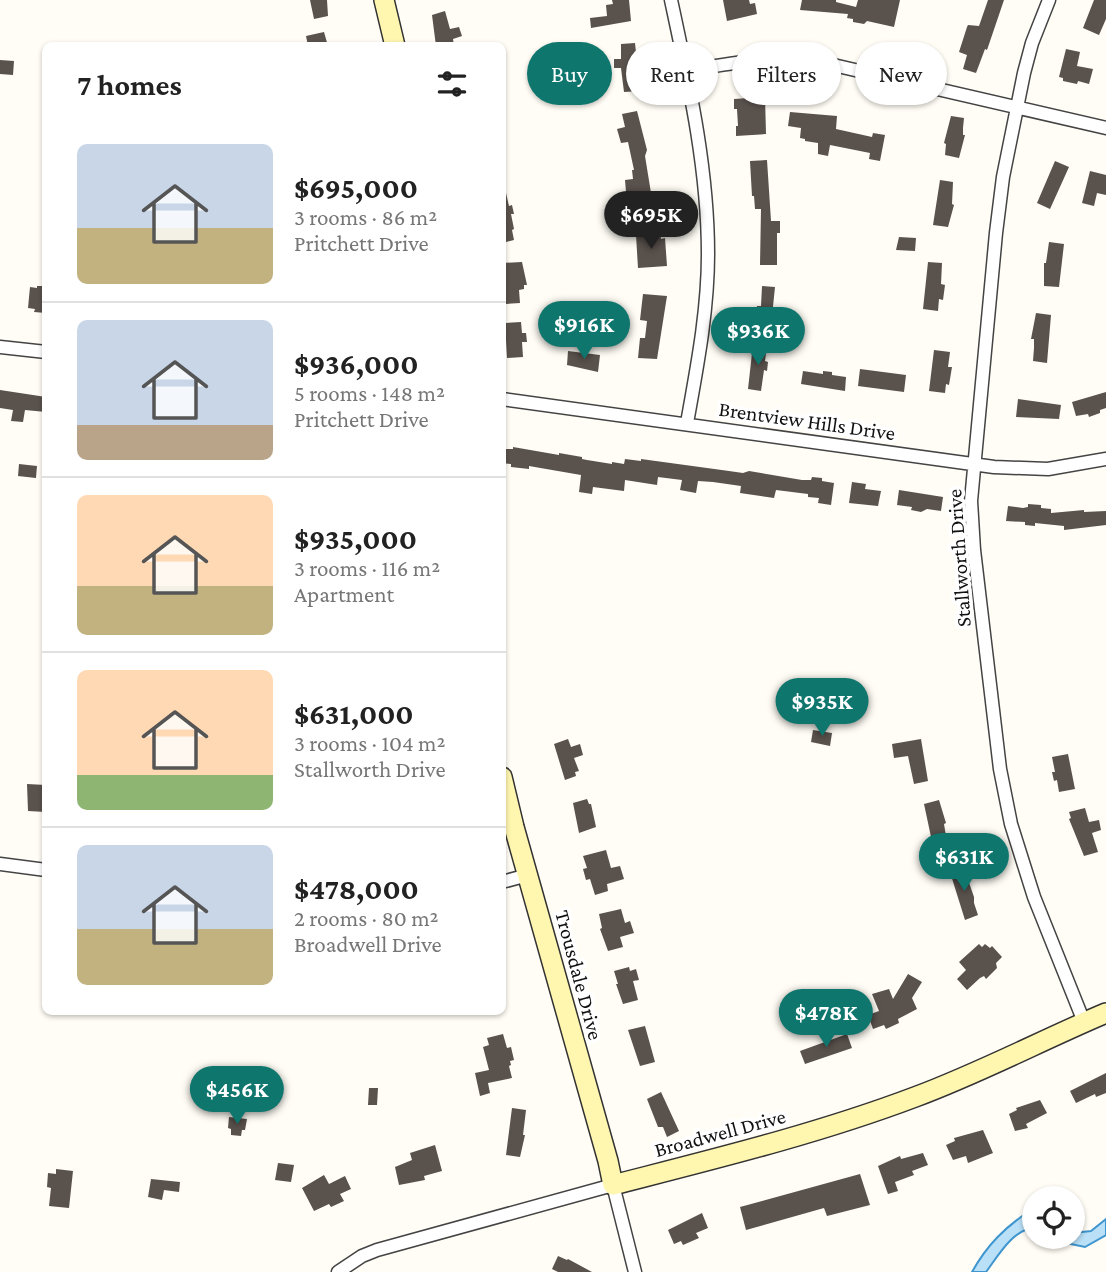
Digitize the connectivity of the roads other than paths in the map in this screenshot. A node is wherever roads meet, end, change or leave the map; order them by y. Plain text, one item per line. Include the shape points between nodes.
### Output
1 (384, 0) edge
2 (671, 0) edge
3 (1049, 0) edge
4 (394, 42) edge
5 (680, 42) edge
6 (718, 65) edge
7 (692, 105) edge
8 (1016, 106) junction
9 (1106, 128) edge
10 (0, 347) edge
11 (42, 352) edge
12 (506, 400) edge
13 (687, 423) junction
14 (1106, 459) edge
15 (974, 464) junction
16 (506, 793) edge
17 (0, 864) edge
18 (42, 869) edge
19 (527, 875) junction
20 (506, 881) edge
21 (1106, 1013) edge
22 (1084, 1022) junction
23 (613, 1185) junction
24 (338, 1272) edge
25 (635, 1272) edge

1 - 4 street
2 - 5 street
3 - 8 street, Stallworth Drive
6 - 8 street via 749,60 807,60
7 - 13 street via 703,169 708,256 704,320
8 - 9 street
8 - 15 street, Stallworth Drive via 997,223
10 - 11 street
12 - 13 street, Brentview Hills Drive
13 - 15 street, Brentview Hills Drive
14 - 15 street, Brentview Hills Drive via 1048,469
15 - 22 street, Stallworth Drive via 974,550 1006,804 1034,897
16 - 19 street, Trousdale Drive
17 - 18 street
19 - 20 street
19 - 23 street, Trousdale Drive
21 - 22 street, Broadwell Drive
22 - 23 street, Broadwell Drive via 874,1112
23 - 24 street, Broadwell Drive via 377,1250
23 - 25 street

